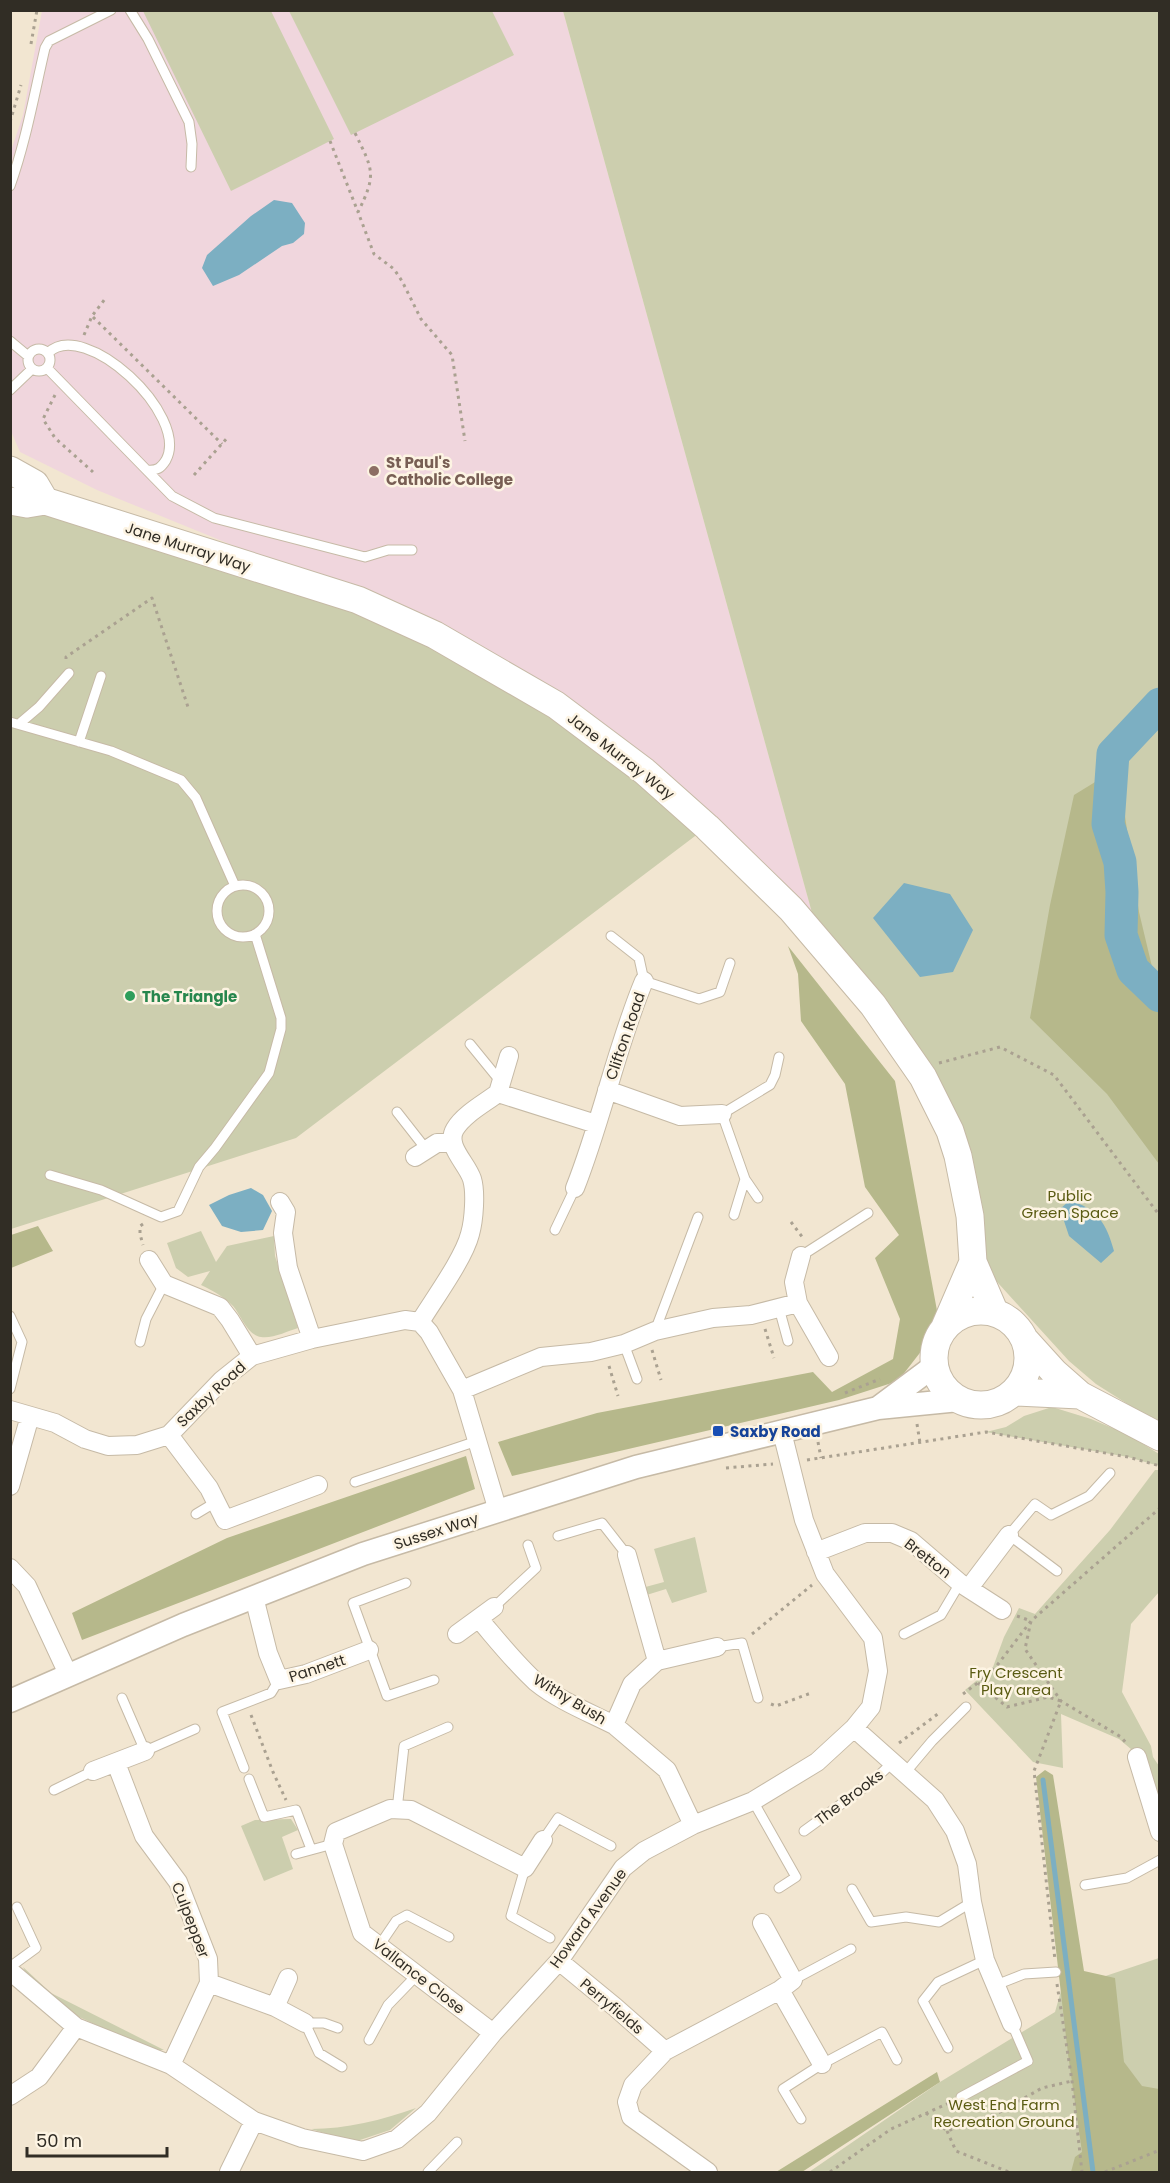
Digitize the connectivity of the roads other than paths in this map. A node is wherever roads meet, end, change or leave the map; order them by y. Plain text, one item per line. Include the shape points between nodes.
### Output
1 (111, 10) edge
2 (130, 10) edge
3 (190, 167) dead end
4 (10, 186) edge
5 (10, 341) edge
6 (48, 353) junction
7 (28, 356) junction
8 (46, 368) junction
9 (32, 369) junction
10 (10, 390) edge
11 (10, 470) edge
12 (147, 470) junction
13 (10, 501) edge
14 (45, 501) junction
15 (412, 550) dead end
16 (69, 673) road end
17 (101, 676) dead end
18 (15, 723) edge
19 (79, 742) junction
20 (235, 886) junction
21 (255, 934) junction
22 (610, 936) dead end
23 (730, 963) dead end
24 (644, 981) junction
25 (470, 1044) dead end
26 (509, 1056) dead end
27 (779, 1057) dead end
28 (499, 1088) junction
29 (607, 1090) junction
30 (397, 1112) dead end
31 (722, 1114) junction
32 (596, 1124) junction
33 (453, 1143) junction
34 (421, 1153) joint
35 (50, 1175) dead end
36 (745, 1179) junction
37 (575, 1188) joint
38 (758, 1198) dead end
39 (280, 1202) dead end
40 (868, 1213) dead end
41 (734, 1215) dead end
42 (698, 1217) dead end
43 (555, 1230) dead end
44 (806, 1253) joint
45 (149, 1260) road end
46 (973, 1262) junction
47 (164, 1284) junction
48 (798, 1303) junction
49 (779, 1308) junction
50 (995, 1313) junction
51 (10, 1316) edge
52 (420, 1322) junction
53 (944, 1329) junction
54 (651, 1333) junction
55 (312, 1339) junction
56 (788, 1341) dead end
57 (1026, 1341) junction
58 (140, 1342) dead end
59 (624, 1344) junction
60 (252, 1356) junction
61 (829, 1357) dead end
62 (934, 1366) junction
63 (637, 1380) dead end
64 (10, 1389) edge
65 (462, 1390) junction
66 (1016, 1392) junction
67 (1080, 1395) junction
68 (959, 1400) junction
69 (878, 1408) junction
70 (10, 1410) edge
71 (30, 1416) junction
72 (782, 1432) junction
73 (169, 1435) junction
74 (1160, 1437) edge
75 (477, 1441) junction
76 (1110, 1473) dead end
77 (355, 1482) dead end
78 (318, 1485) dead end
79 (10, 1486) edge
80 (216, 1502) junction
81 (498, 1511) junction
82 (196, 1514) dead end
83 (1010, 1535) junction
84 (558, 1536) dead end
85 (528, 1545) dead end
86 (816, 1552) junction
87 (627, 1555) joint
88 (10, 1568) edge
89 (1057, 1571) dead end
90 (406, 1583) dead end
91 (964, 1586) junction
92 (254, 1597) junction
93 (494, 1607) joint
94 (1002, 1610) road end
95 (480, 1619) junction
96 (457, 1634) dead end
97 (904, 1634) dead end
98 (717, 1647) joint
99 (369, 1650) junction
100 (657, 1661) junction
101 (68, 1674) junction
102 (279, 1680) junction
103 (434, 1680) dead end
104 (122, 1698) dead end
105 (758, 1698) road end
106 (10, 1701) edge
107 (966, 1707) dead end
108 (614, 1725) junction
109 (448, 1727) dead end
110 (854, 1728) junction
111 (195, 1729) dead end
112 (145, 1751) junction
113 (1137, 1757) road end
114 (116, 1763) junction
115 (894, 1763) junction
116 (244, 1768) dead end
117 (93, 1771) joint
118 (249, 1779) dead end
119 (54, 1790) dead end
120 (753, 1801) junction
121 (397, 1810) junction
122 (693, 1825) junction
123 (804, 1831) dead end
124 (1160, 1832) edge
125 (543, 1840) joint
126 (333, 1844) junction
127 (611, 1846) dead end
128 (311, 1849) junction
129 (296, 1854) dead end
130 (1160, 1860) edge
131 (525, 1868) junction
132 (1085, 1885) dead end
133 (779, 1888) dead end
134 (852, 1888) dead end
135 (972, 1902) junction
136 (17, 1907) dead end
137 (762, 1923) dead end
138 (449, 1937) dead end
139 (550, 1938) dead end
140 (379, 1946) junction
141 (851, 1949) dead end
142 (985, 1960) junction
143 (559, 1961) junction
144 (10, 1969) edge
145 (1056, 1972) road end
146 (417, 1975) junction
147 (288, 1978) dead end
148 (209, 1983) junction
149 (787, 1985) junction
150 (996, 1985) junction
151 (275, 2007) junction
152 (305, 2023) junction
153 (364, 2023) dead end
154 (1012, 2024) joint
155 (76, 2027) junction
156 (338, 2028) dead end
157 (374, 2029) junction
158 (493, 2033) junction
159 (369, 2040) dead end
160 (948, 2048) dead end
161 (665, 2051) junction
162 (897, 2060) dead end
163 (822, 2064) junction
164 (171, 2065) junction
165 (342, 2067) dead end
166 (10, 2096) edge
167 (961, 2097) road end
168 (801, 2119) dead end
169 (254, 2121) junction
170 (457, 2142) dead end
171 (228, 2172) edge
172 (428, 2172) edge
173 (708, 2172) edge

1 - 4 lane via 49,40 25,142
2 - 3 lane via 189,122
5 - 7 lane
6 - 7 lane via 35,349
6 - 8 lane
6 - 12 lane via 62,346 74,346 100,355 121,369 150,398 165,427 169,454 162,467
7 - 9 lane
8 - 9 lane
8 - 12 lane
9 - 10 lane
11 - 14 main road via 35,484
12 - 15 lane via 172,496 214,518 365,557 388,550
13 - 14 main road, Jane Murray Way
14 - 46 main road, Jane Murray Way via 358,600 435,635 556,705 644,771 791,909 873,1005 917,1068 950,1131 958,1156 970,1216
16 - 18 lane via 39,707
17 - 19 lane
18 - 19 lane
19 - 20 lane via 181,780 196,798
20 - 21 lane via 253,887 266,900 268,918
20 - 21 lane via 221,896 216,907 218,919 235,936
21 - 35 lane via 281,1018 269,1074 200,1167 178,1211 161,1217 101,1190
22 - 24 lane via 639,958
23 - 24 lane via 720,992 699,999
24 - 29 street, Clifton Road
25 - 28 lane
26 - 28 street
27 - 31 lane via 770,1085
28 - 32 street
28 - 33 street via 454,1130
29 - 31 street, Clifton Road via 680,1116
29 - 32 street, Clifton Road
30 - 34 lane
31 - 36 lane
32 - 37 street, Clifton Road
33 - 34 street via 436,1143
33 - 52 street via 472,1179 470,1234
36 - 38 lane
36 - 41 lane
37 - 43 lane
39 - 55 street via 286,1212 283,1233 288,1268
40 - 44 lane
42 - 54 lane
44 - 48 street via 794,1282
45 - 47 street
46 - 50 main road, Jane Murray Way
46 - 53 main road, Jane Murray Way
47 - 58 lane via 146,1319
47 - 60 street via 220,1307
48 - 49 street
48 - 61 street
49 - 54 street
49 - 56 lane
50 - 53 main road via 967,1313
50 - 57 main road via 1018,1328
51 - 64 lane via 22,1342
52 - 55 street, Saxby Road via 405,1320
52 - 65 street
53 - 62 main road via 937,1341
54 - 59 street
55 - 60 street, Saxby Road
57 - 66 main road via 1028,1368
57 - 67 main road
59 - 63 lane
59 - 65 street via 541,1357
60 - 73 street, Saxby Road via 222,1380
62 - 68 main road via 947,1392
62 - 69 street, Sussex Way
65 - 75 street
66 - 67 main road
66 - 68 main road via 988,1406 973,1406
67 - 74 main road
68 - 69 street, Sussex Way
69 - 72 street, Sussex Way
70 - 71 street, Saxby Road
71 - 73 street, Saxby Road via 108,1446 137,1445
71 - 79 street
72 - 81 street, Sussex Way via 636,1467
72 - 86 street, Howard Avenue
73 - 80 street
75 - 77 lane
75 - 81 street
76 - 83 lane via 1089,1496 1051,1515 1035,1504
78 - 80 street via 225,1520
80 - 82 lane
81 - 92 street, Sussex Way via 363,1554
83 - 89 lane
83 - 91 street
84 - 87 lane via 602,1523
85 - 93 lane via 536,1568
86 - 91 street, Bretton via 865,1533 892,1533 911,1541
86 - 110 street, Howard Avenue via 825,1574 873,1638 878,1671 871,1707
87 - 100 street
88 - 101 street via 27,1586
90 - 99 lane via 353,1603
91 - 94 street, Bretton
91 - 97 lane via 941,1615
92 - 101 street, Sussex Way
92 - 102 street, Pannett
93 - 95 street
95 - 96 street
95 - 108 street, Withy Bush via 537,1683
98 - 100 street, Withy Bush
98 - 105 lane via 742,1643
99 - 102 street, Pannett
99 - 103 lane via 387,1696
100 - 108 street, Withy Bush via 632,1684
101 - 106 street, Sussex Way
102 - 116 lane via 271,1693 222,1712
104 - 112 lane
107 - 115 lane, The Brooks via 932,1741
108 - 122 street, Withy Bush via 667,1770
109 - 121 lane via 404,1746
110 - 115 street, The Brooks
110 - 120 street, Howard Avenue via 817,1762
111 - 112 lane
112 - 114 street
113 - 124 street
114 - 117 street
114 - 148 street, Culpepper via 144,1836 178,1882 208,1959
115 - 123 lane, The Brooks
115 - 135 street, The Brooks via 935,1800 955,1831 967,1864
117 - 119 lane
118 - 128 lane via 264,1817 296,1810
120 - 122 street, Howard Avenue
120 - 133 lane via 796,1877
121 - 126 street via 390,1809 336,1832
121 - 131 street via 411,1810
122 - 143 street, Howard Avenue via 644,1851 623,1868
125 - 127 lane via 558,1818
125 - 131 street
126 - 128 lane
126 - 140 street, Vallance Close via 362,1933
128 - 129 lane
130 - 132 lane via 1127,1878
131 - 139 lane via 511,1916
134 - 135 lane via 871,1922 906,1917 939,1922
135 - 142 street, The Brooks
136 - 144 lane via 36,1948
137 - 149 street
138 - 140 lane via 407,1915 396,1921
140 - 146 street, Vallance Close
141 - 149 lane
142 - 150 street, The Brooks
142 - 160 lane via 938,1982 923,2001
143 - 158 street, Howard Avenue
143 - 161 street, Perryfields
144 - 155 street, Howard Avenue
145 - 150 lane via 1024,1974
146 - 157 lane via 388,2005
146 - 158 street, Vallance Close
147 - 151 street
148 - 151 street
148 - 164 street
149 - 161 street
149 - 163 street
150 - 154 street, The Brooks
151 - 152 street
152 - 156 lane
152 - 165 lane via 319,2053
153 - 157 lane
154 - 167 lane via 1028,2061
155 - 164 street, Howard Avenue
155 - 166 street via 39,2077
157 - 159 lane
158 - 169 street, Howard Avenue via 428,2113 397,2139 363,2151 302,2138
161 - 173 street via 633,2085 627,2102 631,2117
162 - 163 lane via 882,2032
163 - 168 lane via 783,2089
164 - 169 street, Howard Avenue
169 - 171 street
170 - 172 lane

